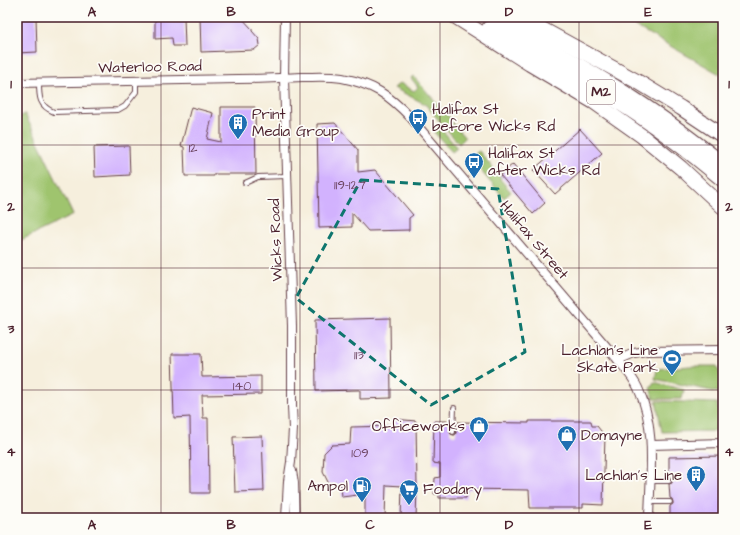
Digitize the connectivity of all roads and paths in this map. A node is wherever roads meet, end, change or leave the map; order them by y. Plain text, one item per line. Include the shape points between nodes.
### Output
1 (285, 17) edge
2 (456, 17) edge
3 (471, 17) edge
4 (494, 17) edge
5 (520, 17) edge
6 (284, 78) junction
7 (136, 81) junction
8 (17, 83) edge
9 (39, 83) junction
10 (723, 136) edge
11 (723, 164) edge
12 (288, 176) junction
13 (723, 180) edge
14 (245, 183) dead end
15 (723, 207) edge
16 (723, 350) edge
17 (618, 360) junction
18 (454, 408) dead end
19 (453, 432) dead end
20 (723, 443) edge
21 (651, 445) junction
22 (291, 462) junction
23 (650, 481) junction
24 (669, 481) dead end
25 (649, 502) junction
26 (670, 502) dead end
27 (286, 518) edge
28 (294, 518) edge
29 (649, 518) edge

1 - 6 street, Wicks Road
2 - 15 highway via 624,123 681,168
3 - 13 highway, M2 via 618,102 654,126
4 - 11 highway, M2 via 633,98
5 - 10 highway via 640,83
6 - 7 street, Waterloo Road
6 - 12 street, Wicks Road
6 - 17 street, Halifax Street via 340,78 370,87 398,104
7 - 9 street, Waterloo Road
7 - 9 lane via 136,92 125,106 118,110 54,112 43,105
8 - 9 street, Waterloo Road
12 - 14 lane via 258,178
12 - 22 street, Wicks Road via 292,326
16 - 17 street via 646,351
17 - 21 street, Halifax Street via 628,372 645,404
18 - 19 lane
20 - 21 street
21 - 23 street, Halifax Street
22 - 27 street, Wicks Road
22 - 28 street, Wicks Road
23 - 24 lane
23 - 25 street, Halifax Street
25 - 26 lane
25 - 29 street, Halifax Street

